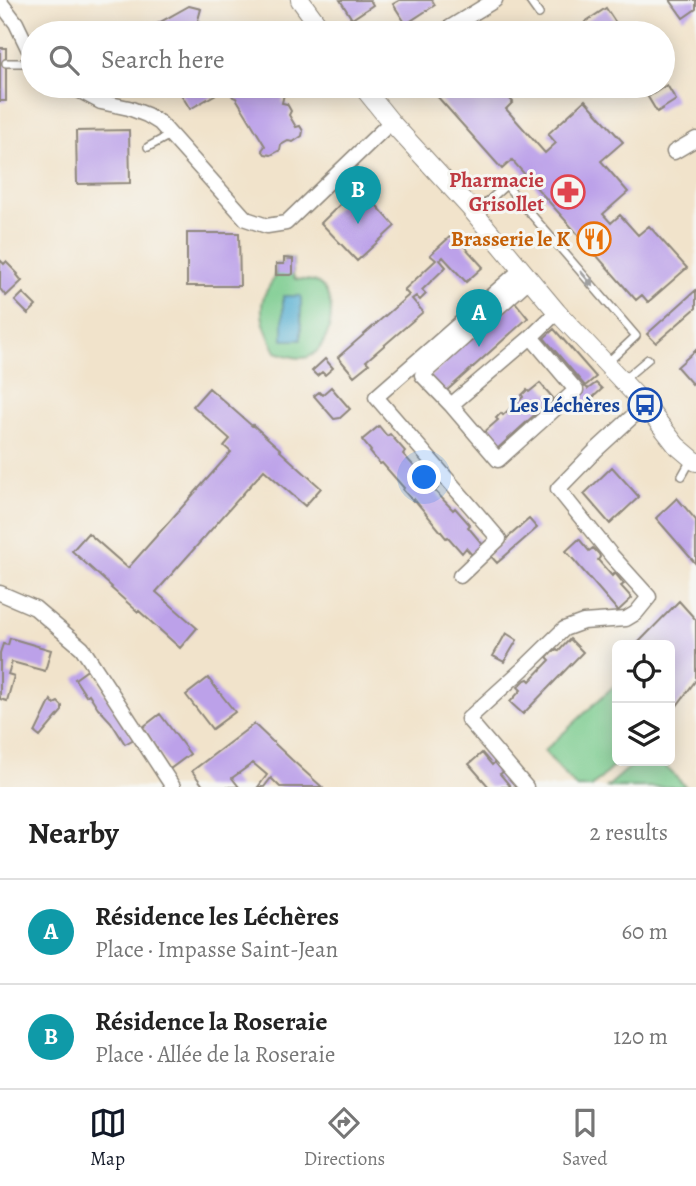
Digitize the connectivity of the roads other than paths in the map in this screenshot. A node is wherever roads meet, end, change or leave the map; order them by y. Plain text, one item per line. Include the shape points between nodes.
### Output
1 (300, 0) edge
2 (495, 0) edge
3 (529, 0) edge
4 (0, 2) edge
5 (539, 15) dead end
6 (315, 21) edge
7 (461, 21) edge
8 (21, 32) edge
9 (6, 63) dead end
10 (21, 64) edge
11 (94, 98) edge
12 (372, 98) edge
13 (391, 122) junction
14 (170, 135) junction
15 (696, 139) edge
16 (148, 147) dead end
17 (674, 152) dead end
18 (474, 214) junction
19 (526, 274) junction
20 (556, 312) junction
21 (531, 337) junction
22 (648, 359) dead end
23 (605, 365) junction
24 (621, 381) junction
25 (452, 405) junction
26 (645, 405) junction
27 (693, 461) edge
28 (682, 476) dead end
29 (460, 576) dead end
30 (3, 598) edge
31 (173, 787) edge
32 (526, 787) edge

1 - 6 street
2 - 7 street
3 - 5 lane
4 - 8 street
9 - 10 lane
11 - 14 street via 147,115
12 - 13 street
13 - 14 street via 286,223 267,226 246,219
13 - 18 street
14 - 16 lane
15 - 17 street
18 - 19 street
18 -> 23 lane via 506,185 566,254 636,336
19 - 20 street
19 - 25 street via 422,375
19 - 29 street via 376,397 499,539
20 - 21 street
20 - 23 street
21 - 25 street
21 - 25 street via 576,390 498,460
22 - 24 lane
23 - 24 street
24 - 26 street
26 - 27 street
26 - 32 street via 558,489 649,597 626,619 583,622 564,629 468,719
27 - 28 lane
30 - 31 street via 35,608 82,648

